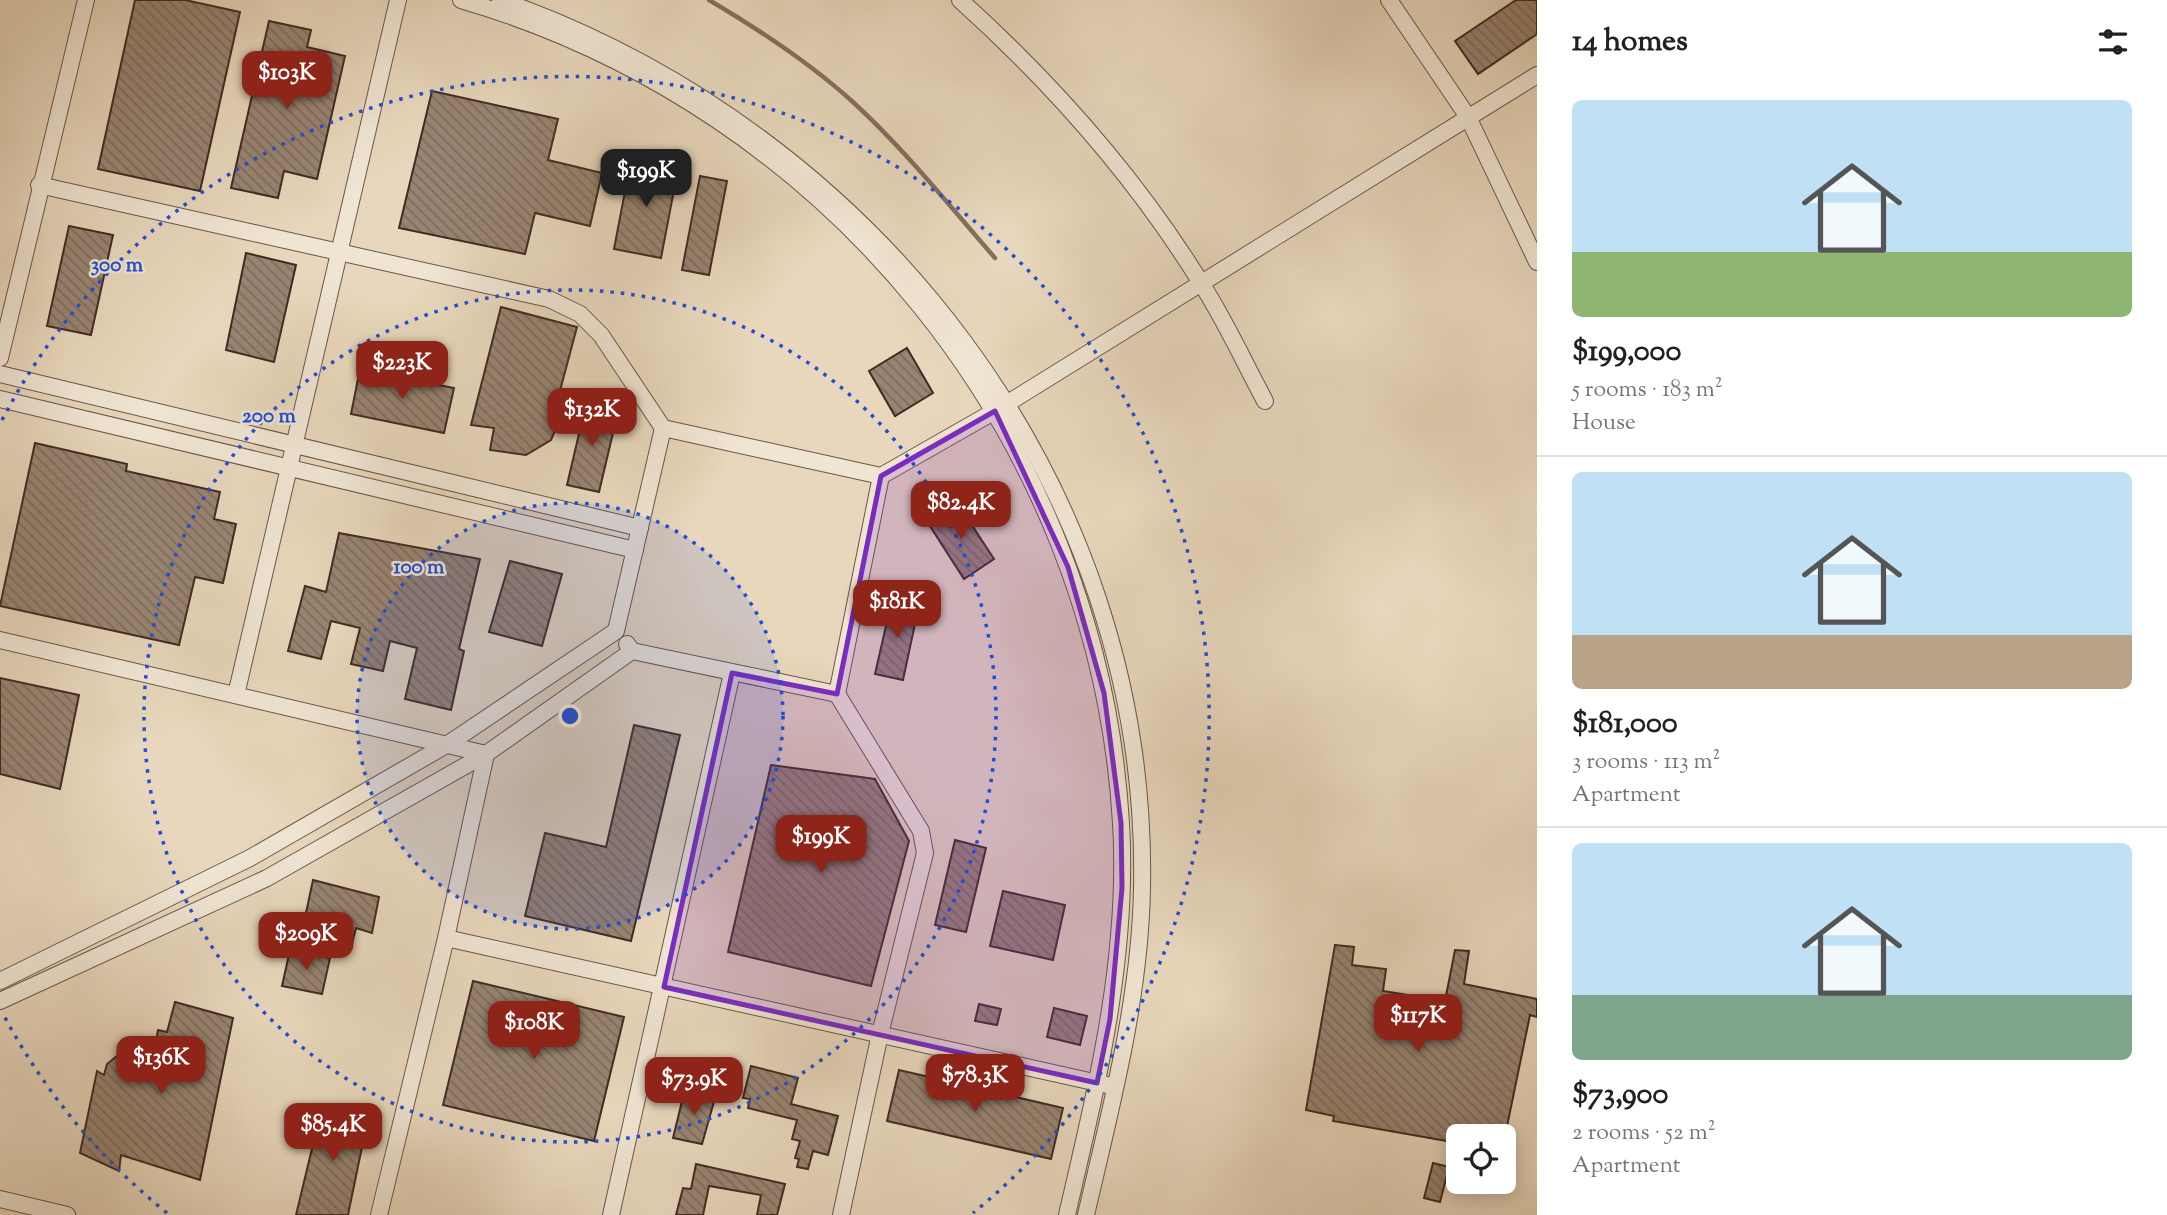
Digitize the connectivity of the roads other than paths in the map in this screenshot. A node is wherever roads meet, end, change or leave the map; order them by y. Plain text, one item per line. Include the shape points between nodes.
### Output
1 (86, 0) edge
2 (398, 0) edge
3 (460, 0) edge
4 (500, 0) edge
5 (960, 0) edge
6 (1389, 0) edge
7 (1537, 75) edge
8 (665, 80) junction
9 (1468, 117) junction
10 (39, 185) junction
11 (338, 250) junction
12 (1537, 262) edge
13 (1202, 284) junction
14 (0, 358) edge
15 (0, 374) edge
16 (0, 399) edge
17 (1265, 401) dead end
18 (1000, 408) junction
19 (663, 428) junction
20 (295, 445) junction
21 (290, 467) junction
22 (881, 476) junction
23 (640, 528) junction
24 (635, 550) junction
25 (616, 631) junction
26 (0, 640) edge
27 (632, 651) junction
28 (732, 673) junction
29 (837, 694) junction
30 (236, 695) junction
31 (448, 744) junction
32 (486, 754) junction
33 (446, 938) junction
34 (0, 981) edge
35 (664, 987) junction
36 (0, 1002) edge
37 (880, 1034) junction
38 (1097, 1083) junction
39 (1116, 1087) junction
40 (1076, 1178) junction
41 (1095, 1179) junction
42 (0, 1199) edge
43 (67, 1215) edge
44 (379, 1215) edge
45 (611, 1215) edge
46 (842, 1215) edge
47 (1067, 1215) edge
48 (1086, 1215) edge

1 - 10 street
2 - 11 street
3 - 8 street via 575,41
4 - 8 street via 580,30
5 - 13 street via 1086,126
6 - 9 street
7 - 9 street
8 - 18 street via 735,117 794,169 903,284
9 - 12 street
9 - 13 street
10 - 11 street
10 - 14 street
11 - 19 street via 549,299 580,314 601,335
11 - 20 street
13 - 17 street
13 - 18 street
15 - 20 street
16 - 21 street
18 - 22 street
18 - 38 street via 1068,567 1104,693 1115,757 1122,888 1117,967
18 - 39 street via 1058,499 1085,561 1123,689 1141,821 1142,888 1130,1022
19 - 22 street
19 - 23 street
20 - 21 street
20 - 23 street
21 - 24 street
21 - 30 street
22 - 29 street
23 - 24 street
24 - 25 street
25 - 27 street
25 - 31 street
26 - 30 street
27 - 28 street
27 - 32 street
28 - 29 street
28 - 35 street
29 - 37 street via 925,842
30 - 31 street
31 - 32 street
31 - 34 street via 250,858
32 - 33 street
32 - 36 street via 267,878
33 - 35 street
33 - 44 street
35 - 37 street
35 - 45 street
37 - 38 street
37 - 46 street
38 - 39 street
38 - 40 street
39 - 41 street
40 - 41 street
40 - 47 street
41 - 48 street
42 - 43 street

